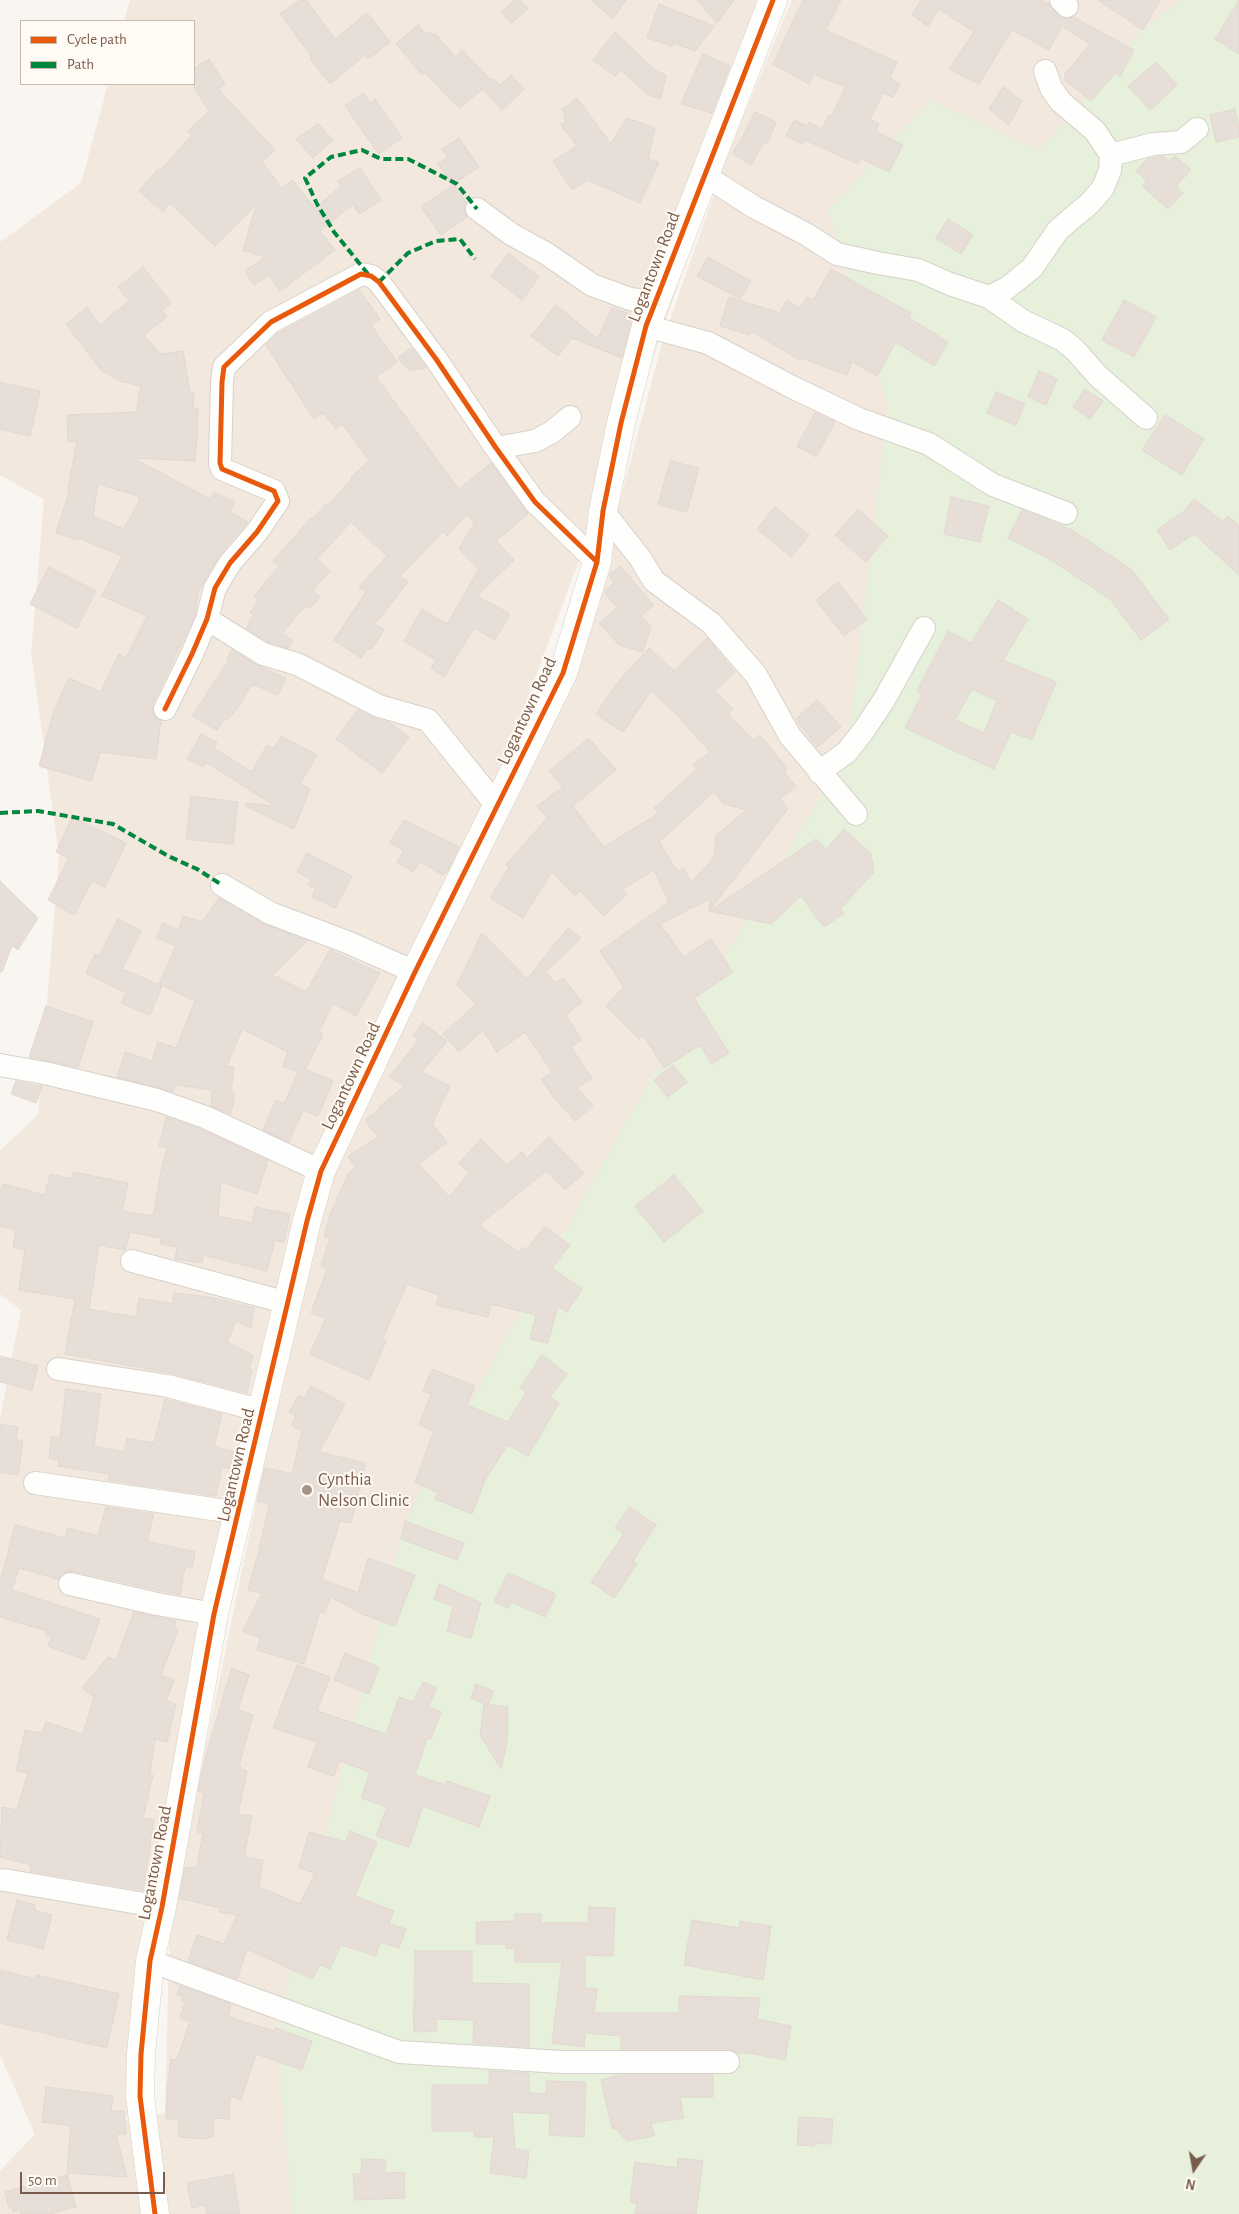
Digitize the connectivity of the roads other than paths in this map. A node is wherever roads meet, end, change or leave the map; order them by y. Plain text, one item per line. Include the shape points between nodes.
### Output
1 (774, 0) edge
2 (1045, 72) dead end
3 (1198, 129) dead end
4 (1111, 155) junction
5 (704, 175) junction
6 (477, 210) dead end
7 (989, 297) junction
8 (650, 314) junction
9 (570, 417) dead end
10 (1146, 418) dead end
11 (496, 448) junction
12 (603, 511) junction
13 (1066, 513) dead end
14 (597, 562) junction
15 (207, 619) junction
16 (924, 628) dead end
17 (165, 709) dead end
18 (819, 772) junction
19 (497, 806) junction
20 (856, 814) dead end
21 (222, 885) dead end
22 (415, 972) junction
23 (0, 1065) edge
24 (321, 1171) junction
25 (132, 1260) dead end
26 (288, 1303) junction
27 (58, 1369) dead end
28 (263, 1411) junction
29 (35, 1483) dead end
30 (240, 1513) junction
31 (70, 1584) dead end
32 (214, 1614) junction
33 (4, 1880) dead end
34 (162, 1906) junction
35 (150, 1960) junction
36 (728, 2062) dead end
37 (156, 2214) edge

1 - 5 street, Logantown Road
2 - 4 street via 1061,102 1095,131
3 - 4 street via 1181,142 1153,144
4 - 7 street via 1110,170 1103,188 1058,230 1032,268 1007,288
5 - 7 street via 837,254 918,270
5 - 8 street, Logantown Road
6 - 8 street via 592,285 630,299
7 - 10 street via 1022,321 1063,340
8 - 12 street, Logantown Road via 621,423
8 - 13 street via 859,420 929,444 993,485
9 - 11 street via 535,441
11 - 14 street via 536,502
11 - 15 street via 436,359 372,276 361,274 271,322 224,367 220,463 226,473 274,491 278,501 230,563 215,588
12 - 14 street, Logantown Road
12 - 18 street via 654,581 711,623 756,675 790,736
14 - 19 street, Logantown Road via 563,673
15 - 17 street
15 - 19 street via 263,654 297,664 379,706 428,720
16 - 18 street via 884,700 848,752
18 - 20 street
19 - 22 street, Logantown Road
21 - 22 street via 270,913
22 - 24 street, Logantown Road
23 - 24 street via 157,1100 206,1117
24 - 26 street, Logantown Road
25 - 26 street
26 - 28 street, Logantown Road
27 - 28 street via 168,1386
28 - 30 street, Logantown Road
29 - 30 street
30 - 32 street, Logantown Road
31 - 32 street
32 - 34 street, Logantown Road
33 - 34 street
34 - 35 street, Logantown Road
35 - 36 street via 399,2052 561,2062
35 - 37 street, Logantown Road via 140,2096

